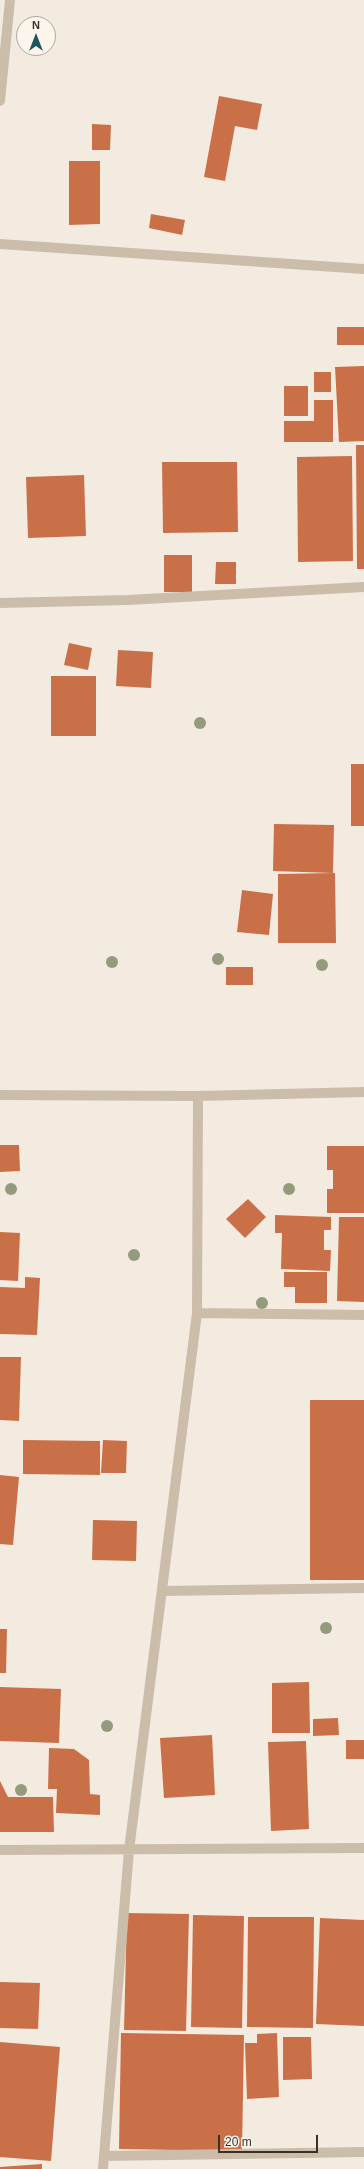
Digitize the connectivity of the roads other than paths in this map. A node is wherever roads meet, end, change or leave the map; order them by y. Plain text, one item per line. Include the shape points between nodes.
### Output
1 (10, 0) edge
2 (0, 101) edge
3 (0, 244) edge
4 (364, 269) edge
5 (364, 587) edge
6 (0, 603) edge
7 (364, 1092) edge
8 (0, 1095) edge
9 (198, 1096) junction
10 (197, 1313) junction
11 (364, 1315) edge
12 (364, 1588) edge
13 (163, 1591) junction
14 (364, 1848) edge
15 (0, 1850) edge
16 (129, 1850) junction
17 (364, 2152) edge
18 (104, 2156) junction
19 (103, 2169) edge

1 - 2 street
3 - 4 street
5 - 6 street via 128,600
7 - 9 street
8 - 9 street
9 - 10 street
10 - 11 street
10 - 13 street
12 - 13 street
13 - 16 street
14 - 16 street
15 - 16 street
16 - 18 street
17 - 18 street
18 - 19 street

